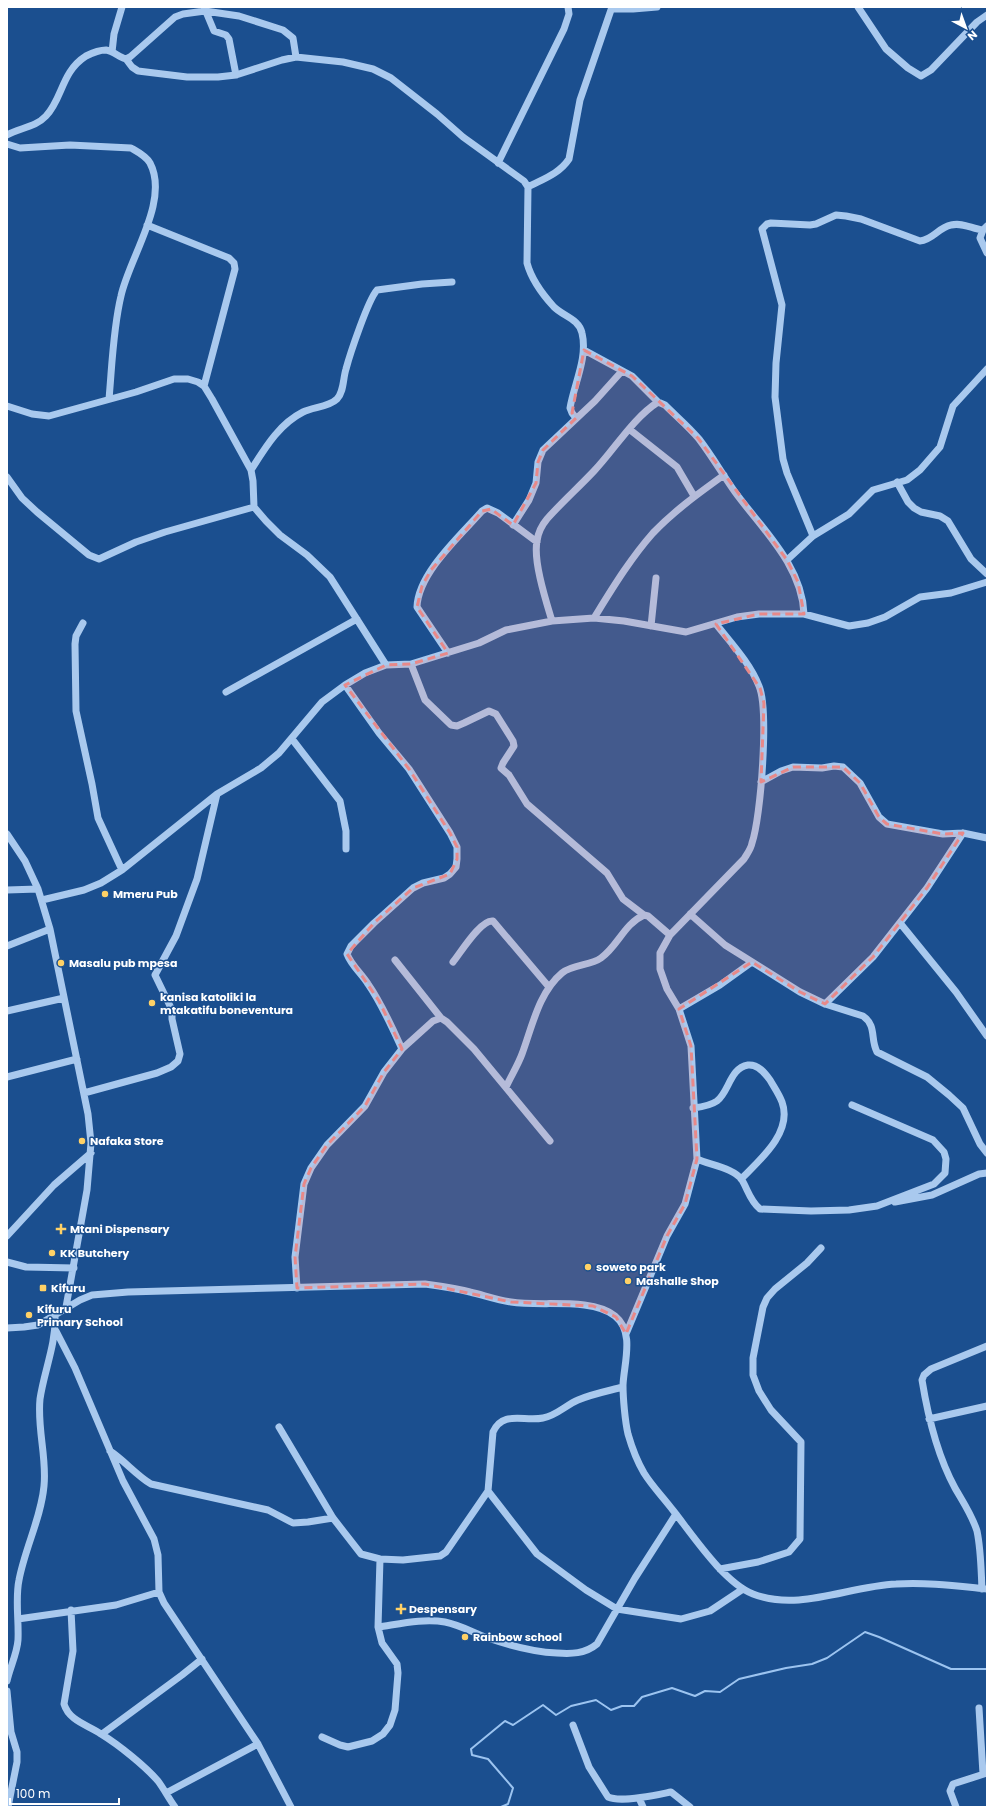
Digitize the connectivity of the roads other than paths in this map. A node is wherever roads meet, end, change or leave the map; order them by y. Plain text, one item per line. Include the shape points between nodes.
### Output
1 (122, 7) edge
2 (568, 7) edge
3 (657, 7) edge
4 (858, 7) edge
5 (612, 8) edge
6 (205, 9) edge
7 (987, 15) edge
8 (112, 52) junction
9 (296, 57) junction
10 (126, 59) junction
11 (236, 74) junction
12 (7, 135) edge
13 (7, 144) edge
14 (498, 163) junction
15 (528, 187) junction
16 (147, 225) junction
17 (985, 228) edge
18 (987, 253) edge
19 (452, 282) dead end
20 (584, 350) junction
21 (987, 370) edge
22 (622, 371) junction
23 (204, 386) junction
24 (109, 399) junction
25 (658, 402) junction
26 (7, 406) edge
27 (576, 418) junction
28 (630, 429) junction
29 (251, 470) junction
30 (724, 475) junction
31 (7, 477) edge
32 (897, 482) junction
33 (694, 496) junction
34 (254, 507) junction
35 (514, 525) junction
36 (813, 536) junction
37 (536, 542) junction
38 (787, 560) junction
39 (987, 574) edge
40 (656, 578) dead end
41 (987, 582) edge
42 (804, 614) junction
43 (594, 618) junction
44 (357, 619) junction
45 (552, 621) junction
46 (83, 623) dead end
47 (716, 624) junction
48 (651, 626) junction
49 (448, 653) junction
50 (411, 664) junction
51 (386, 665) junction
52 (345, 685) junction
53 (226, 692) dead end
54 (292, 739) junction
55 (761, 782) junction
56 (217, 794) junction
57 (963, 833) junction
58 (7, 834) edge
59 (987, 838) edge
60 (346, 849) dead end
61 (122, 870) junction
62 (38, 888) junction
63 (7, 890) edge
64 (42, 900) junction
65 (690, 914) junction
66 (644, 915) junction
67 (900, 923) junction
68 (50, 929) junction
69 (670, 935) junction
70 (7, 946) edge
71 (396, 960) dead end
72 (453, 962) dead end
73 (752, 962) junction
74 (549, 987) junction
75 (64, 998) junction
76 (825, 1004) junction
77 (679, 1009) junction
78 (7, 1011) edge
79 (441, 1018) junction
80 (987, 1036) edge
81 (402, 1049) junction
82 (77, 1059) junction
83 (7, 1077) edge
84 (506, 1087) junction
85 (84, 1093) junction
86 (852, 1105) dead end
87 (693, 1108) junction
88 (550, 1141) dead end
89 (91, 1153) junction
90 (987, 1153) edge
91 (697, 1159) junction
92 (987, 1172) edge
93 (741, 1179) junction
94 (877, 1206) junction
95 (7, 1236) edge
96 (821, 1248) dead end
97 (7, 1262) edge
98 (74, 1268) junction
99 (297, 1288) junction
100 (66, 1307) junction
101 (55, 1316) junction
102 (7, 1328) edge
103 (56, 1331) junction
104 (626, 1334) junction
105 (987, 1346) edge
106 (623, 1387) junction
107 (987, 1406) edge
108 (929, 1419) junction
109 (279, 1427) dead end
110 (110, 1451) junction
111 (488, 1491) junction
112 (676, 1514) junction
113 (333, 1518) junction
114 (380, 1559) junction
115 (720, 1569) junction
116 (743, 1589) junction
117 (984, 1589) edge
118 (159, 1592) junction
119 (617, 1609) junction
120 (71, 1610) junction
121 (18, 1619) junction
122 (378, 1627) junction
123 (202, 1659) junction
124 (7, 1681) edge
125 (7, 1691) edge
126 (7, 1708) edge
127 (979, 1708) dead end
128 (573, 1725) dead end
129 (102, 1734) junction
130 (322, 1737) dead end
131 (258, 1744) junction
132 (985, 1773) edge
133 (166, 1793) junction
134 (639, 1798) junction
135 (8, 1807) edge
136 (175, 1807) edge
137 (291, 1807) edge
138 (643, 1807) edge
139 (690, 1807) edge
140 (956, 1807) edge

1 - 8 street
2 - 14 street via 569,14 564,29
3 - 5 street
4 - 7 street via 886,49 921,76 931,70 977,22
5 - 15 street via 580,100 569,159 557,172
6 - 9 street via 239,16 282,30 293,38
6 - 10 street via 175,18
6 - 11 street via 214,31 226,35 229,39
8 - 10 street
8 - 12 street via 98,51 79,61 70,71 47,116
9 - 11 street
9 - 14 street via 343,62 381,72
10 - 11 street via 132,67 145,73 194,77
13 - 16 street via 20,148 70,145 135,150 149,162 155,176 156,189
14 - 15 street
15 - 20 street via 529,270 555,308 579,326
16 - 23 street via 229,258 234,263 235,269
16 - 24 street via 121,296
17 - 18 street via 980,238
17 - 36 street via 951,224 926,241 920,241 861,219 836,215 816,224 771,223 762,229 782,305 775,397 783,459
19 - 29 street via 377,290 373,294 362,324 338,399 292,418 268,443
20 - 22 street
20 - 27 street via 570,408
21 - 32 street via 953,406 940,447 930,461 907,480
22 - 25 street via 632,376
22 - 27 street
23 - 24 street via 188,379 174,379
23 - 29 street
24 - 26 street via 49,416
25 - 28 street
25 - 30 street via 665,405 698,438
27 - 35 street via 543,450 538,462 536,483
28 - 33 street via 677,467
28 - 37 street via 547,520
29 - 34 street
30 - 33 street
30 - 38 street
31 - 34 street via 22,498 37,512 90,555 100,559 165,532
32 - 36 street via 873,490 849,514
32 - 39 street via 914,508 948,521 968,555
33 - 43 street via 653,534 630,563
34 - 44 street via 280,535 311,558 330,577
35 - 37 street
35 - 49 street via 491,509 482,511 432,570 422,586 417,607
36 - 38 street
37 - 45 street via 543,591
38 - 42 street via 798,582
40 - 48 street
41 - 42 street via 951,593 920,597 886,617 868,623 849,626
42 - 47 street via 759,614 737,617
43 - 45 street
43 - 48 street
44 - 51 street
44 - 53 street
45 - 49 street via 506,630
46 - 61 street via 75,644 76,711 98,818
47 - 48 street via 686,632
47 - 55 street via 755,676 760,688 764,703
49 - 50 street
50 - 51 street
50 - 66 street via 425,700 452,725 457,726 489,711 496,714 514,746 501,768 509,775 527,804 607,873 623,899
51 - 52 street via 365,673
52 - 54 street via 322,702
52 - 81 street via 409,770 457,847 454,871 444,878 414,888 369,928 351,946 347,954 379,1001
54 - 56 street via 261,768
54 - 60 street via 340,801 346,831
55 - 57 street via 793,767 843,768 860,783 879,817 887,824 943,834
55 - 65 street via 752,844 744,859
56 - 61 street
56 - 85 street via 197,879 176,936 155,975 172,1010 180,1054 178,1061 157,1072
57 - 59 street
57 - 67 street via 927,888
58 - 62 street via 25,861
61 - 64 street via 84,890
62 - 63 street
62 - 64 street
64 - 68 street
65 - 69 street
65 - 73 street via 725,945
66 - 69 street
66 - 74 street via 631,923 601,958 564,972
67 - 76 street via 873,957
67 - 80 street via 956,992
68 - 70 street
68 - 75 street
69 - 77 street via 660,953 660,969 667,989
71 - 79 street
72 - 74 street via 478,929 490,920
73 - 76 street via 800,992
73 - 77 street via 720,985
74 - 84 street via 522,1056
75 - 78 street
75 - 82 street
76 - 90 street via 863,1016 868,1020 872,1026 875,1048 878,1052 927,1077 949,1095 963,1108
77 - 87 street via 691,1046
79 - 81 street via 433,1021
79 - 84 street via 474,1049
81 - 99 street via 384,1072 365,1106 327,1145 306,1178 295,1257
82 - 83 street
82 - 85 street
84 - 88 street
85 - 89 street
86 - 94 street via 933,1140 944,1152 946,1159 945,1173 934,1184
87 - 91 street
87 - 93 street via 709,1105 720,1099 735,1073 748,1065 760,1069 768,1078 782,1102 781,1127 764,1156
89 - 95 street via 54,1185
89 - 98 street
91 - 93 street via 730,1171
91 - 104 street via 685,1204 667,1236
92 - 94 street via 932,1195
93 - 94 street via 754,1204 760,1209 811,1211
96 - 115 street via 767,1298 763,1307 754,1358 754,1375 759,1391 771,1410 801,1442 800,1539 789,1552 758,1562
97 - 98 street via 26,1267
98 - 100 street
99 - 100 street via 128,1292 92,1296
99 - 104 street via 425,1284 511,1302 593,1306 606,1310 616,1317
100 - 101 street
101 - 102 street via 38,1325
101 - 103 street
103 - 110 street via 76,1368
103 - 121 street via 40,1398 39,1426 44,1487 18,1582
104 - 106 street
105 - 108 street via 924,1375 922,1380
106 - 111 street via 578,1400 545,1418 513,1418 500,1422 493,1432
106 - 112 street via 628,1432 634,1453 644,1474
107 - 108 street
108 - 117 street via 955,1488 976,1531
109 - 113 street
110 - 113 street via 151,1484 268,1510 293,1522
110 - 118 street via 122,1481 154,1539 158,1555
111 - 114 street via 446,1552 440,1556 403,1560
111 - 119 street via 537,1554
112 - 115 street
112 - 119 street
113 - 114 street via 361,1554
114 - 122 street
115 - 116 street
116 - 117 street via 770,1599 808,1600 896,1584
116 - 119 street via 710,1611 681,1619
118 - 120 street via 116,1605
118 - 123 street via 167,1609
119 - 122 street via 597,1644 591,1649 568,1654 515,1647 458,1626 439,1622
120 - 121 street
120 - 129 street via 73,1651 64,1704 71,1716
121 - 124 street via 16,1651
122 - 130 street via 382,1643 397,1664 395,1710 390,1725 383,1734 359,1745 340,1745
123 - 129 street
123 - 131 street
125 - 126 street
126 - 135 street via 17,1762
127 - 132 street
128 - 134 street via 589,1767 606,1794 611,1798
129 - 133 street via 146,1769
131 - 133 street
131 - 137 street
132 - 140 street via 953,1784 950,1791
133 - 136 street
134 - 138 street
134 - 139 street via 671,1792

